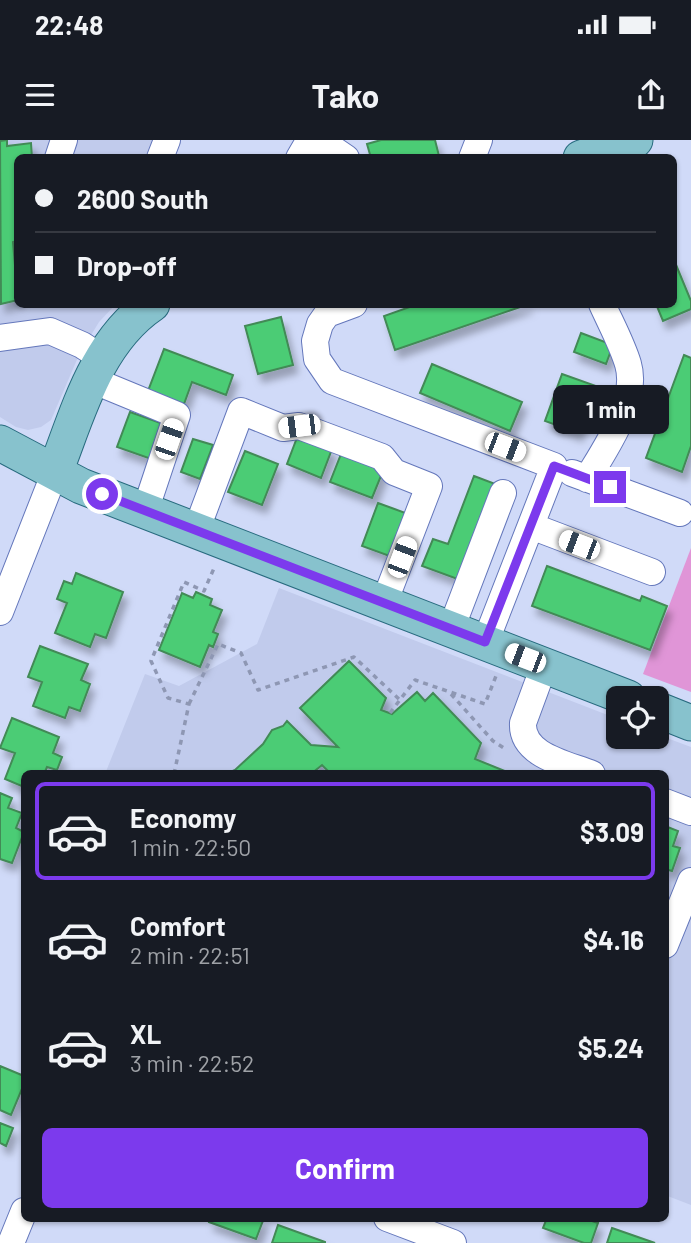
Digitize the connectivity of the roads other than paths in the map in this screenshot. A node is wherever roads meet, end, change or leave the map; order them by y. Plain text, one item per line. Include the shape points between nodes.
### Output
1 (635, 140) edge
2 (301, 154) edge
3 (340, 154) edge
4 (593, 154) edge
5 (147, 308) edge
6 (343, 308) edge
7 (604, 308) edge
8 (0, 338) edge
9 (97, 369) junction
10 (0, 443) edge
11 (554, 466) junction
12 (55, 472) junction
13 (587, 478) junction
14 (503, 494) dead end
15 (145, 511) junction
16 (680, 513) dead end
17 (531, 526) junction
18 (196, 531) junction
19 (652, 572) dead end
20 (384, 603) junction
21 (0, 612) edge
22 (451, 629) junction
23 (485, 642) junction
24 (544, 666) junction
25 (606, 690) edge
26 (669, 714) edge
27 (691, 723) edge
28 (582, 770) edge
29 (669, 804) edge
30 (691, 812) edge
31 (691, 881) edge
32 (669, 935) edge
33 (21, 1218) edge
34 (398, 1222) edge
35 (11, 1243) edge
36 (453, 1243) edge

1 - 4 main road
2 - 3 street via 309,141 324,143
5 - 9 main road via 127,325
6 - 11 street via 327,314 315,341 317,359 332,381
7 - 13 street via 629,366 630,384 615,432
8 - 9 street via 50,331 82,345
9 - 12 main road
9 - 15 street via 177,415
10 - 12 main road
11 - 13 street
11 - 17 street
12 - 15 main road
12 - 21 street
13 - 16 street
14 - 22 street
15 - 18 main road
17 - 19 street
17 - 23 street
18 - 20 main road
18 - 20 street via 241,411 283,428 299,426 382,457 394,472 429,486
20 - 22 main road
22 - 23 main road
23 - 24 main road
24 - 25 main road
24 - 28 street via 523,723 524,735 538,752
26 - 27 main road
29 - 30 street
31 - 32 street
33 - 35 street
34 - 36 street

